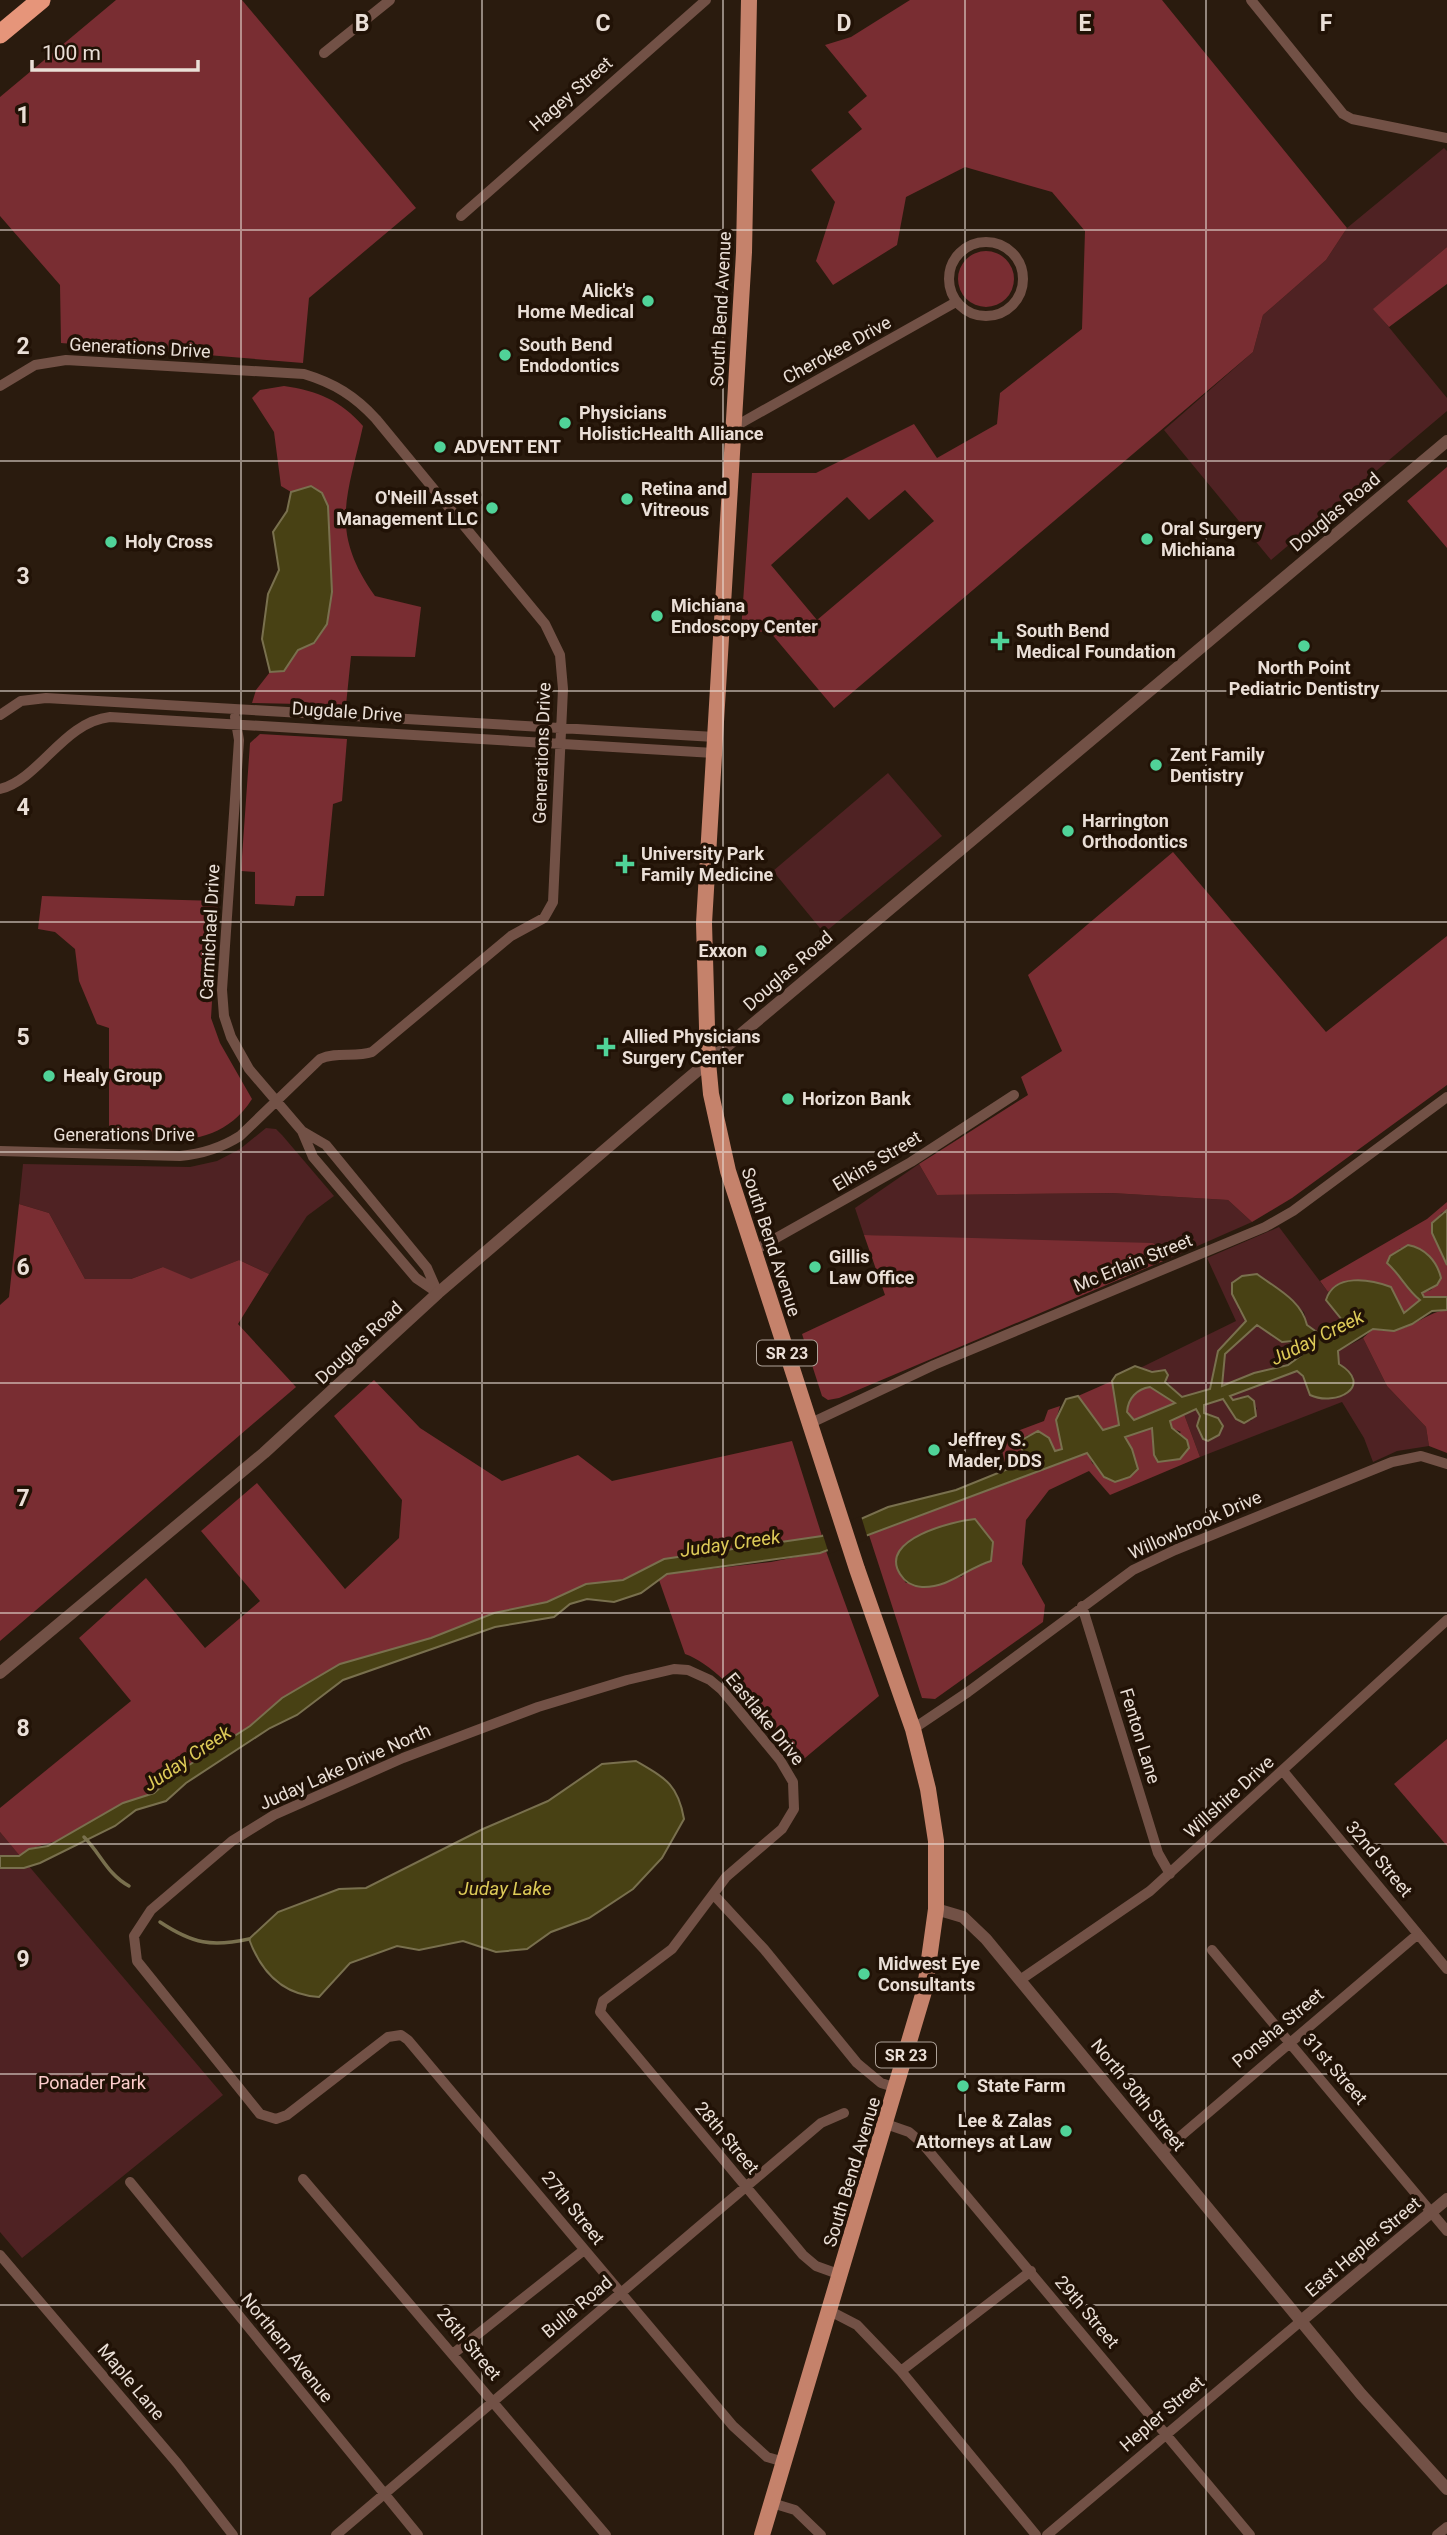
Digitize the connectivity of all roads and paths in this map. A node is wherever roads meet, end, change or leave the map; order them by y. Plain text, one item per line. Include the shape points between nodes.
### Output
1 (41, 0) edge
2 (390, 0) edge
3 (706, 0) edge
4 (749, 0) edge
5 (1251, 0) edge
6 (0, 34) edge
7 (324, 53) dead end
8 (1447, 138) edge
9 (461, 216) dead end
10 (956, 302) junction
11 (0, 386) edge
12 (734, 427) junction
13 (1447, 441) edge
14 (234, 710) junction
15 (0, 715) edge
16 (237, 722) junction
17 (561, 729) junction
18 (560, 743) junction
19 (715, 745) junction
20 (0, 789) edge
21 (708, 1062) junction
22 (1014, 1095) dead end
23 (1447, 1097) edge
24 (277, 1102) junction
25 (302, 1131) junction
26 (0, 1151) edge
27 (381, 1213) junction
28 (369, 1223) junction
29 (753, 1251) junction
30 (438, 1293) junction
31 (811, 1423) junction
32 (1447, 1464) edge
33 (1082, 1606) junction
34 (1447, 1620) edge
35 (688, 1670) joint
36 (0, 1673) edge
37 (913, 1728) junction
38 (1283, 1771) junction
39 (1170, 1874) junction
40 (714, 1895) junction
41 (936, 1909) junction
42 (1418, 1934) junction
43 (1212, 1950) dead end
44 (1447, 1969) edge
45 (1020, 1980) junction
46 (394, 2035) joint
47 (1289, 2042) junction
48 (897, 2088) junction
49 (844, 2113) dead end
50 (886, 2124) junction
51 (1161, 2152) junction
52 (303, 2179) dead end
53 (130, 2182) dead end
54 (745, 2186) junction
55 (1447, 2199) edge
56 (1431, 2213) junction
57 (1447, 2231) edge
58 (584, 2250) junction
59 (0, 2255) edge
60 (1031, 2271) junction
61 (841, 2275) junction
62 (622, 2292) junction
63 (830, 2311) junction
64 (1301, 2321) junction
65 (454, 2353) junction
66 (901, 2371) junction
67 (494, 2400) junction
68 (1166, 2434) junction
69 (784, 2462) junction
70 (1447, 2489) edge
71 (384, 2494) junction
72 (772, 2504) junction
73 (1447, 2527) edge
74 (233, 2535) edge
75 (336, 2535) edge
76 (418, 2535) edge
77 (606, 2535) edge
78 (762, 2535) edge
79 (821, 2535) edge
80 (1036, 2535) edge
81 (1047, 2535) edge
82 (1250, 2535) edge
83 (1437, 2535) edge

1 - 6 highway
2 - 7 street
3 - 9 street, Hagey Street
4 - 12 main road, South Bend Avenue / SR 23 via 746,204
5 - 8 street via 1343,114
10 - 10 street via 949,272 967,246 998,243 1016,256 1022,290 1009,309 975,315
10 - 12 street, Cherokee Drive
11 - 17 street, Generations Drive via 35,365 66,360 304,374 349,393 376,419 545,624 563,668
12 - 19 main road, South Bend Avenue / SR 23
13 - 21 street, Douglas Road
14 - 15 street, Dugdale Drive via 32,698
14 - 16 street, Carmichael Drive
14 - 17 street, Dugdale Drive
16 - 18 street, Dugdale Drive
16 - 20 street, Dugdale Drive via 104,718 79,728
16 - 24 street, Carmichael Drive via 224,1016 244,1062
17 - 18 street, Generations Drive
17 - 19 street, Dugdale Drive
18 - 19 street, Dugdale Drive
18 - 24 street, Generations Drive via 549,912 511,936 372,1052 320,1059
19 - 21 main road, South Bend Avenue / SR 23 via 704,923
21 - 29 main road, South Bend Avenue / SR 23 via 727,1171
21 - 30 street, Douglas Road
22 - 29 street, Elkins Street via 911,1162
23 - 31 street, Mc Erlain Street via 1265,1227 934,1365
24 - 25 street, Carmichael Drive
24 - 26 street, Generations Drive via 240,1136 195,1155
25 - 27 street, Carmichael Drive via 326,1145
25 - 28 street, Carmichael Drive via 313,1157
27 - 28 street
27 - 30 street, Carmichael Drive via 427,1268
28 - 30 street, Carmichael Drive via 416,1278
29 - 31 main road, South Bend Avenue / SR 23
30 - 36 street, Douglas Road via 264,1453
31 - 37 main road, South Bend Avenue / SR 23
32 - 33 street, Willowbrook Drive via 1421,1456 1365,1472 1153,1559
33 - 37 street, Willowbrook Drive
33 - 39 street, Fenton Lane via 1158,1853
34 - 38 street, Willshire Drive
35 - 40 street, Eastlake Drive via 722,1690 780,1760 793,1782 796,1804 782,1829 737,1866
35 - 46 street, Juday Lake Drive North via 628,1680 538,1707 299,1802 250,1828 151,1910 134,1936 137,1961 260,2114 281,2118
37 - 41 main road, South Bend Avenue / SR 23 via 936,1842
38 - 39 street, Willshire Drive
38 - 42 street, 32nd Street
39 - 45 street, Willshire Drive via 1118,1916
40 - 48 street via 857,2063 881,2083
40 - 54 street, 28th Street via 672,1949 599,2008
41 - 45 street, North 30th Street via 969,1922
41 - 48 main road, South Bend Avenue / SR 23 via 925,1988
42 - 44 street, 32nd Street
42 - 47 street, Ponsha Street
43 - 47 street, 31st Street
45 - 51 street, North 30th Street
46 - 58 street, 27th Street via 408,2040
47 - 51 street, Ponsha Street
47 - 56 street, 31st Street
48 - 50 main road, South Bend Avenue / SR 23
49 - 54 street, Bulla Road via 821,2123
50 - 60 street, 29th Street via 922,2143
50 - 61 main road, South Bend Avenue / SR 23
51 - 64 street, North 30th Street
52 - 65 street, 26th Street
53 - 71 street, Northern Avenue
54 - 61 street, 28th Street via 803,2255 816,2266
54 - 62 street, Bulla Road
55 - 56 street, East Hepler Street
56 - 57 street, 31st Street
56 - 64 street, East Hepler Street
58 - 62 street, 27th Street
58 - 65 street
59 - 74 street, Maple Lane
60 - 66 street
60 - 68 street, 29th Street
61 - 63 main road, South Bend Avenue / SR 23
62 - 67 street, Bulla Road
62 - 69 street, 27th Street via 750,2444 767,2457
63 - 66 street via 857,2325
63 - 69 main road, South Bend Avenue / SR 23
64 - 68 street, Hepler Street
64 - 70 street, North 30th Street
65 - 67 street, 26th Street
66 - 80 street
67 - 71 street, Bulla Road
67 - 77 street, 26th Street
68 - 81 street, Hepler Street
68 - 82 street, 29th Street
69 - 72 main road, South Bend Avenue / SR 23
71 - 75 street, Bulla Road
71 - 76 street, Northern Avenue
72 - 78 main road, South Bend Avenue / SR 23
72 - 79 street via 795,2510
73 - 83 street

